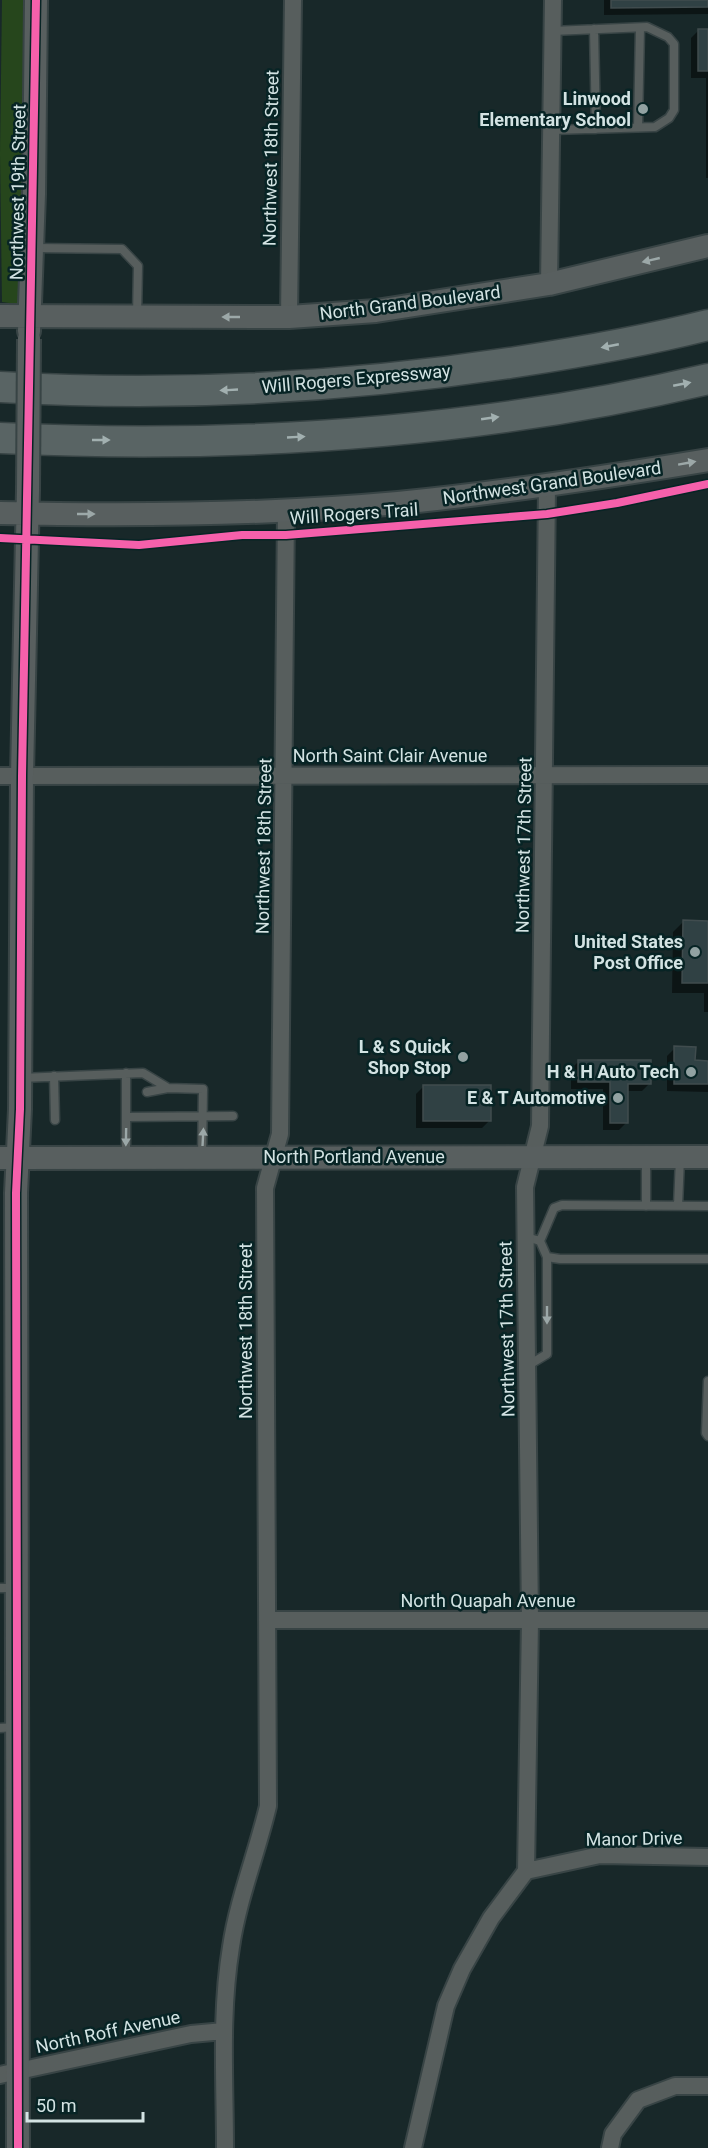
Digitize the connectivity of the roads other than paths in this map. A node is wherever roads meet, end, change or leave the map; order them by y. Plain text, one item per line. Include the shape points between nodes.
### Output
1 (36, 0) edge
2 (293, 0) edge
3 (553, 0) edge
4 (640, 28) junction
5 (594, 29) junction
6 (552, 31) junction
7 (638, 127) junction
8 (596, 129) junction
9 (551, 130) junction
10 (708, 246) edge
11 (33, 248) junction
12 (549, 284) junction
13 (0, 316) edge
14 (30, 316) junction
15 (137, 316) junction
16 (290, 317) junction
17 (708, 325) edge
18 (708, 379) edge
19 (0, 387) edge
20 (0, 438) edge
21 (708, 460) edge
22 (547, 486) junction
23 (286, 510) junction
24 (0, 513) edge
25 (28, 514) junction
26 (708, 775) edge
27 (11, 776) edge
28 (284, 776) junction
29 (544, 776) junction
30 (126, 1073) junction
31 (54, 1076) junction
32 (20, 1078) junction
33 (137, 1082) dead end
34 (148, 1082) dead end
35 (126, 1083) junction
36 (168, 1088) junction
37 (147, 1092) dead end
38 (126, 1093) junction
39 (136, 1093) dead end
40 (204, 1116) junction
41 (233, 1116) dead end
42 (127, 1117) junction
43 (55, 1120) dead end
44 (533, 1157) junction
45 (646, 1157) junction
46 (680, 1157) junction
47 (708, 1157) edge
48 (9, 1158) edge
49 (126, 1158) junction
50 (202, 1158) junction
51 (274, 1158) junction
52 (646, 1206) junction
53 (678, 1206) junction
54 (708, 1206) edge
55 (533, 1239) junction
56 (547, 1257) junction
57 (708, 1259) edge
58 (527, 1366) junction
59 (708, 1381) edge
60 (708, 1436) edge
61 (8, 1588) edge
62 (267, 1620) junction
63 (530, 1620) junction
64 (708, 1620) edge
65 (8, 1727) edge
66 (708, 1857) edge
67 (526, 1871) junction
68 (224, 2031) junction
69 (9, 2073) edge
70 (708, 2086) edge
71 (18, 2148) edge
72 (225, 2148) edge
73 (413, 2148) edge
74 (610, 2148) edge

1 - 11 street, Northwest 19th Street
2 - 16 street, Northwest 18th Street
3 - 6 street
4 - 5 lane
4 - 7 lane
4 - 7 lane via 658,31 674,44 674,110 662,124
5 - 6 lane
5 - 8 lane
6 - 9 street
7 - 8 lane
8 - 9 lane
9 - 12 street
10 -> 12 street, North Grand Boulevard
11 - 14 street, Northwest 19th Street
11 - 15 lane via 122,249 138,266
12 - 16 street, North Grand Boulevard via 376,311
13 - 14 street, North Grand Boulevard
14 - 15 street, North Grand Boulevard
14 - 25 street, Northwest 19th Street, bridge
16 -> 15 street, North Grand Boulevard
17 -> 19 highway, Will Rogers Expressway via 489,366 316,385 155,391
20 -> 18 highway via 165,441 316,436 487,419
22 -> 21 street, Northwest Grand Boulevard
22 - 23 street, Northwest Grand Boulevard via 397,503
22 - 29 street, Northwest 17th Street
25 -> 23 street, Northwest Grand Boulevard
23 - 28 street, Northwest 18th Street
24 - 25 street, Northwest Grand Boulevard
25 - 27 street, Northwest 19th Street
26 - 29 street, North Saint Clair Avenue
27 - 28 street, North Saint Clair Avenue
27 - 32 street, Northwest 19th Street
28 - 29 street, North Saint Clair Avenue
28 - 51 street, Northwest 18th Street via 280,1134
29 - 44 street, Northwest 17th Street via 540,1126
30 - 31 lane
30 - 35 lane
30 - 36 lane via 143,1073
31 - 32 lane
31 - 43 lane
32 - 48 street, Northwest 19th Street
33 - 35 lane
34 - 36 lane
35 - 38 lane
36 - 37 lane
36 - 40 lane via 203,1089
38 - 39 lane
38 - 42 lane
40 - 41 lane
40 - 42 lane
50 -> 40 lane
42 -> 49 lane
44 - 45 street, North Portland Avenue
44 - 51 street, North Portland Avenue
44 - 55 street, Northwest 17th Street via 525,1187
45 - 46 street, North Portland Avenue
45 - 52 lane
46 - 47 street, North Portland Avenue
46 - 53 lane
48 - 49 street, North Portland Avenue
48 - 61 street, Northwest 19th Street via 16,1193
49 - 50 street, North Portland Avenue
50 - 51 street, North Portland Avenue
51 - 62 street, Northwest 18th Street via 265,1188
52 - 53 lane
52 - 55 lane via 562,1205 554,1208
53 - 54 lane
55 - 56 lane
55 - 58 street, Northwest 17th Street
56 - 57 lane
56 -> 58 lane via 547,1351 542,1359
58 - 63 street, Northwest 17th Street
59 - 60 lane
61 - 65 street, Northwest 19th Street
62 - 63 street, North Quapah Avenue
62 - 68 street, Northwest 18th Street via 268,1806 230,1948
63 - 64 street, North Quapah Avenue
63 - 67 street, Northwest 17th Street
65 - 69 street, Northwest 19th Street
66 - 67 street, Manor Drive via 600,1856
67 - 73 street via 491,1918 446,2006
68 - 69 street, North Roff Avenue via 191,2034
68 - 72 street, Northwest 18th Street
69 - 71 street, Northwest 19th Street
70 - 74 street via 675,2086 638,2100 613,2134

